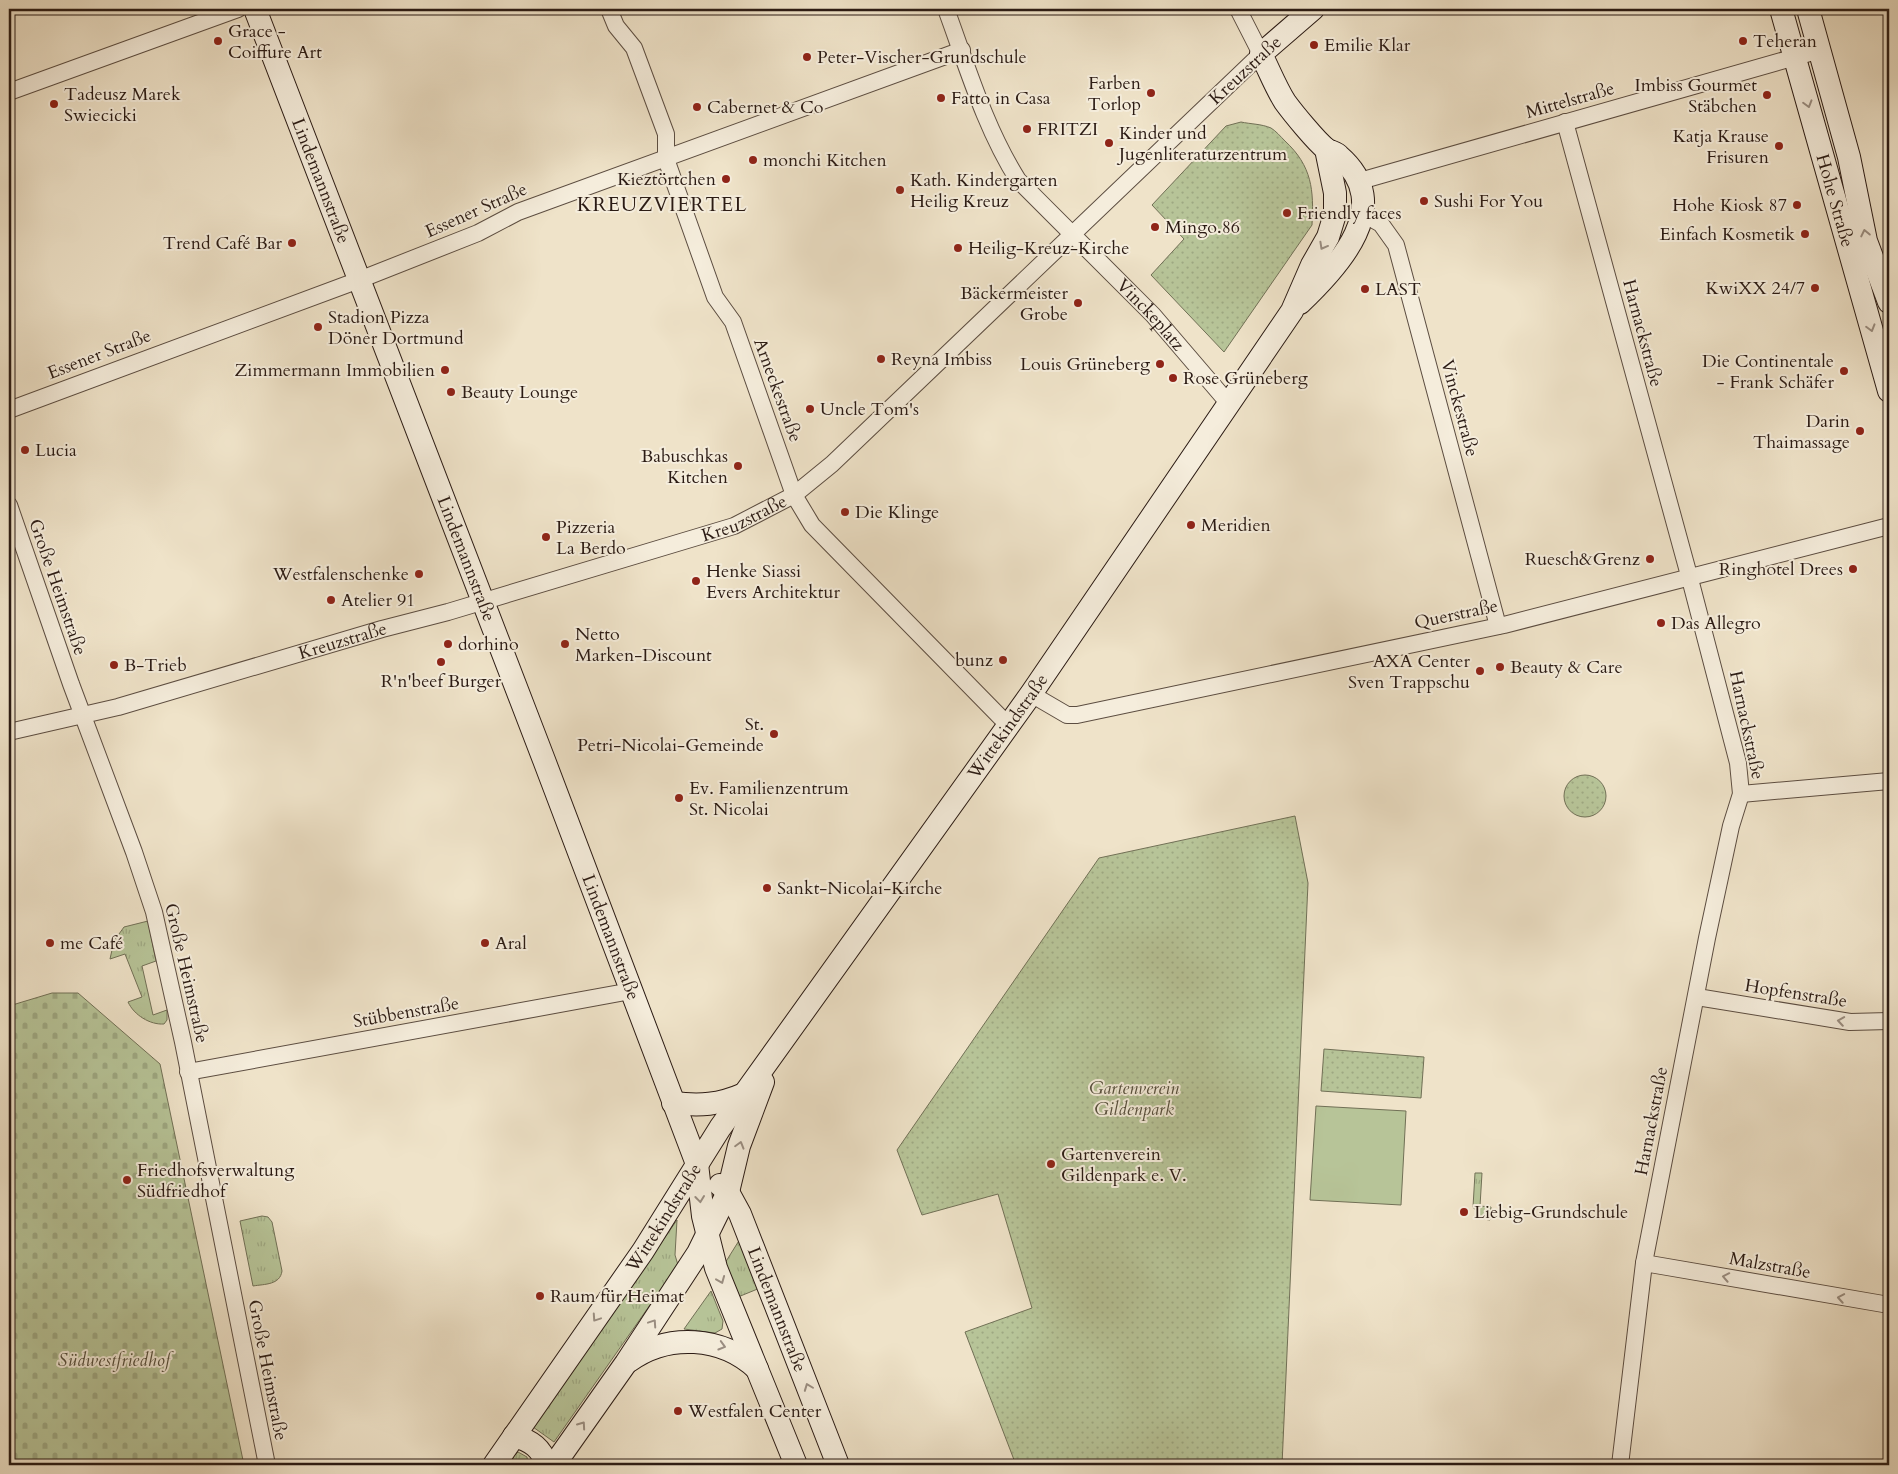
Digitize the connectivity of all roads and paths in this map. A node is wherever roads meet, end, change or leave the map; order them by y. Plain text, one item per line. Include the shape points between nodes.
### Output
1 (238, 9) edge
2 (255, 9) edge
3 (609, 9) edge
4 (946, 9) edge
5 (1238, 9) edge
6 (1313, 9) edge
7 (1781, 9) edge
8 (1808, 9) edge
9 (962, 50) junction
10 (1820, 50) junction
11 (1261, 54) junction
12 (1795, 57) junction
13 (9, 92) edge
14 (1565, 122) junction
15 (1326, 149) junction
16 (666, 159) junction
17 (1360, 181) junction
18 (1363, 214) junction
19 (1072, 235) junction
20 (1885, 277) edge
21 (359, 280) junction
22 (1861, 290) junction
23 (1889, 302) edge
24 (1292, 311) junction
25 (1889, 391) edge
26 (1230, 405) junction
27 (9, 410) edge
28 (794, 494) junction
29 (9, 505) edge
30 (1889, 526) edge
31 (1690, 579) junction
32 (482, 600) junction
33 (1498, 626) junction
34 (1031, 694) junction
35 (82, 714) junction
36 (1008, 725) junction
37 (9, 732) edge
38 (1889, 781) edge
39 (1741, 794) junction
40 (631, 991) junction
41 (1697, 997) junction
42 (1889, 1021) edge
43 (781, 1045) junction
44 (188, 1072) junction
45 (744, 1094) junction
46 (673, 1103) junction
47 (697, 1164) junction
48 (728, 1192) junction
49 (707, 1234) junction
50 (1644, 1262) junction
51 (1889, 1305) edge
52 (626, 1363) junction
53 (759, 1370) junction
54 (514, 1436) junction
55 (267, 1465) edge
56 (494, 1465) edge
57 (547, 1465) edge
58 (554, 1465) edge
59 (796, 1465) edge
60 (838, 1465) edge
61 (1620, 1465) edge

1 - 13 street
2 - 21 main road, Lindemannstraße
3 - 16 street, Arneckestraße via 616,26 634,48 666,134
4 - 9 street, Vinckeplatz
5 - 11 street
6 - 11 main road, Kreuzstraße
7 - 12 main road, Hohe Straße
8 - 10 main road, Hohe Straße
9 - 16 street, Essener Straße
9 - 19 street, Vinckeplatz via 1004,158 1018,180
10 - 12 street, Mittelstraße
20 -> 10 main road, Hohe Straße via 1866,241 1849,157
11 - 15 main road via 1286,103
11 - 19 street, Kreuzstraße
12 - 14 street, Mittelstraße
12 -> 22 main road, Hohe Straße
14 - 17 street, Mittelstraße
14 - 31 street, Harnackstraße
15 - 17 main road via 1339,155
15 -> 24 main road via 1335,194 1335,214 1328,237
16 - 21 street, Essener Straße via 518,212 478,233
16 - 28 street, Arneckestraße via 715,297 733,322
17 - 18 main road via 1364,196
18 - 24 main road via 1344,255 1328,276
18 - 33 street, Vinckestraße via 1381,224 1396,245
19 - 26 street, Vinckeplatz via 1153,315
19 - 28 street, Kreuzstraße via 832,464
20 - 22 street
20 - 23 main road, Hohe Straße
21 - 27 street, Essener Straße
21 - 32 main road, Lindemannstraße
22 -> 25 main road, Hohe Straße
24 - 26 main road
26 - 34 main road, Wittekindstraße
28 - 32 street, Kreuzstraße via 734,526
28 - 36 street, Arneckestraße via 812,525
29 - 35 street, Große Heimstraße
30 - 31 street, Querstraße
31 - 33 street, Querstraße
31 - 39 street, Harnackstraße via 1738,763
32 - 35 street, Kreuzstraße via 118,707
32 - 40 main road, Lindemannstraße
33 - 34 street, Querstraße via 1077,715 1067,715
34 - 36 main road, Wittekindstraße
35 - 37 street, Kreuzstraße
35 - 44 street, Große Heimstraße via 154,912
36 - 43 main road, Wittekindstraße
38 - 39 street
39 - 41 street, Harnackstraße via 1731,826
40 - 44 street, Stübbenstraße
40 - 46 main road, Lindemannstraße
42 -> 41 street, Hopfenstraße via 1850,1022
41 - 50 street, Harnackstraße
43 - 45 main road, Wittekindstraße
48 -> 43 main road, Wittekindstraße via 750,1113
44 - 55 street, Große Heimstraße
45 - 46 main road via 717,1104
45 - 47 main road, Wittekindstraße
46 - 47 main road, Lindemannstraße
47 - 48 main road, Lindemannstraße
47 -> 49 main road, Lindemannstraße
47 -> 54 main road, Wittekindstraße via 643,1251
48 - 49 main road, Wittekindstraße
60 -> 48 main road, Lindemannstraße via 748,1232
52 -> 49 main road, Wittekindstraße
49 -> 53 main road, Lindemannstraße via 716,1268
51 -> 50 street, Malzstraße
50 - 61 street, Harnackstraße
52 -> 53 main road via 643,1351 684,1342 715,1344 731,1349
58 -> 52 main road, Wittekindstraße
53 - 59 main road, Lindemannstraße
54 - 56 main road, Wittekindstraße
54 - 57 main road via 533,1443

